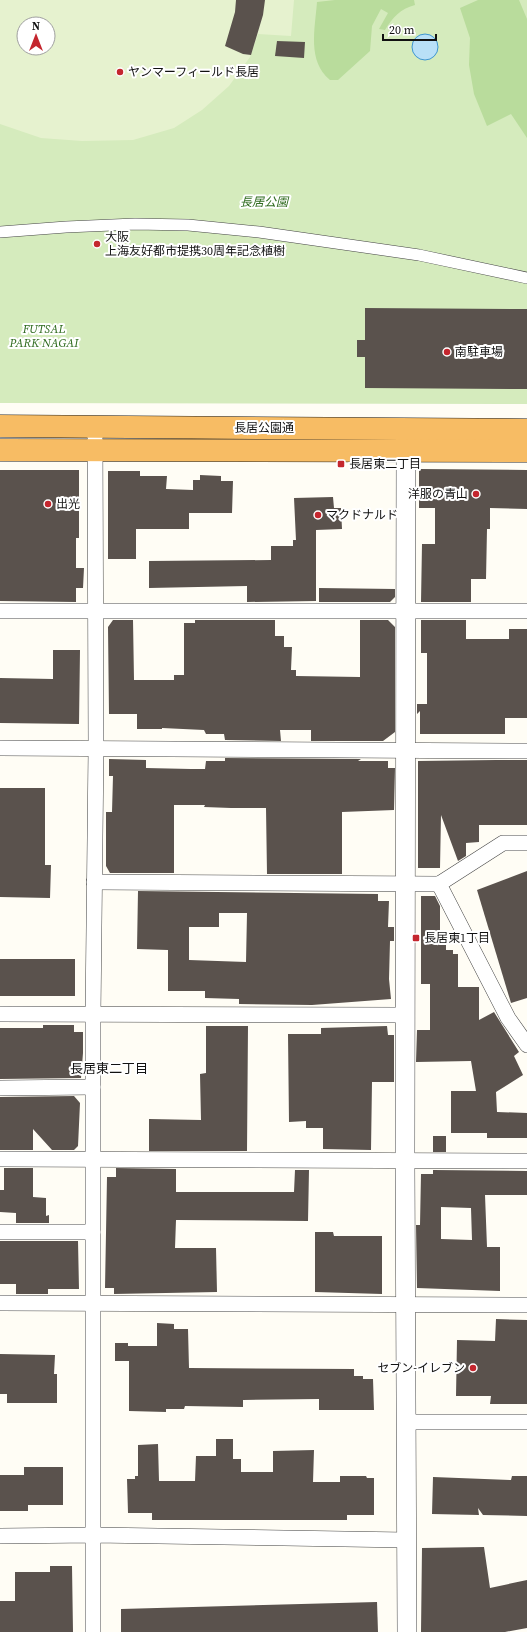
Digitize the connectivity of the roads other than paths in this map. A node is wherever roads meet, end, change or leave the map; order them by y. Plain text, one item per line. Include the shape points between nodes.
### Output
1 (0, 232) edge
2 (527, 278) edge
3 (0, 426) edge
4 (95, 426) junction
5 (406, 429) junction
6 (527, 430) edge
7 (0, 450) edge
8 (407, 450) junction
9 (95, 451) junction
10 (527, 451) edge
11 (0, 611) edge
12 (407, 611) junction
13 (527, 611) edge
14 (96, 612) junction
15 (0, 748) edge
16 (96, 749) junction
17 (405, 751) junction
18 (527, 751) edge
19 (527, 843) edge
20 (94, 882) junction
21 (406, 883) junction
22 (439, 884) junction
23 (0, 1014) edge
24 (93, 1015) junction
25 (406, 1015) junction
26 (527, 1045) edge
27 (93, 1087) junction
28 (0, 1088) edge
29 (0, 1159) edge
30 (93, 1159) junction
31 (405, 1160) junction
32 (527, 1160) edge
33 (0, 1232) edge
34 (93, 1232) junction
35 (0, 1303) edge
36 (93, 1304) junction
37 (405, 1305) junction
38 (527, 1305) edge
39 (405, 1422) junction
40 (527, 1422) edge
41 (94, 1535) junction
42 (0, 1536) edge
43 (405, 1540) junction
44 (93, 1632) edge
45 (407, 1632) edge

1 - 2 street via 104,225 188,226 259,232 419,256
3 - 4 highway, 長居公園通
4 - 5 highway, 長居公園通
4 - 9 street
5 - 6 highway, 長居公園通
5 - 8 street
7 - 9 highway, 長居公園通
8 - 9 highway, 長居公園通
8 - 10 highway, 長居公園通
8 - 12 street
9 - 14 street
11 - 14 street
12 - 13 street
12 - 14 street
12 - 17 street
14 - 16 street
15 - 16 street
16 - 17 street
16 - 20 street
17 - 18 street
17 - 21 street
19 - 22 street via 503,842
20 - 21 street
20 - 24 street
21 - 22 street
21 - 25 street
22 - 26 street via 508,1018
23 - 24 street
24 - 25 street
24 - 27 street
25 - 31 street
27 - 28 street
27 - 30 street
29 - 30 street
30 - 31 street
30 - 34 street
31 - 32 street
31 - 37 street
33 - 34 street
34 - 36 street
35 - 36 street
36 - 37 street
36 - 41 street
37 - 38 street
37 - 39 street
39 - 40 street
39 - 43 street
41 - 42 street
41 - 43 street
41 - 44 street
43 - 45 street

